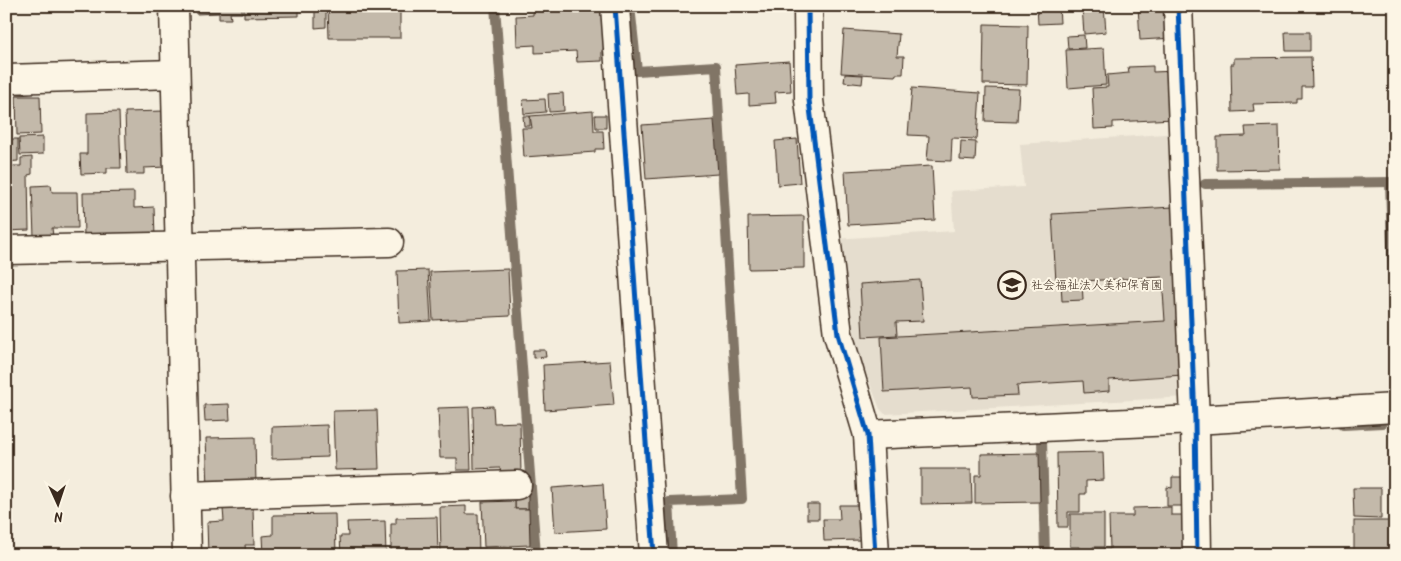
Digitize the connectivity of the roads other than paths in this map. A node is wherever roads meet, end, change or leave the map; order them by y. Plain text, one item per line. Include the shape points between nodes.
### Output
1 (174, 6) edge
2 (615, 6) edge
3 (808, 6) edge
4 (1178, 6) edge
5 (176, 74) junction
6 (6, 78) edge
7 (390, 242) dead end
8 (180, 246) junction
9 (6, 250) edge
10 (1395, 408) edge
11 (1195, 420) junction
12 (868, 435) junction
13 (517, 485) dead end
14 (185, 496) junction
15 (187, 555) edge
16 (654, 555) edge
17 (875, 555) edge
18 (1197, 555) edge

1 - 5 street
2 - 16 street
3 - 12 street via 809,100 838,334
4 - 11 street
5 - 6 street
5 - 8 street
7 - 8 street
8 - 9 street
8 - 14 street
10 - 11 street
11 - 12 street
11 - 18 street
12 - 17 street
13 - 14 street
14 - 15 street

